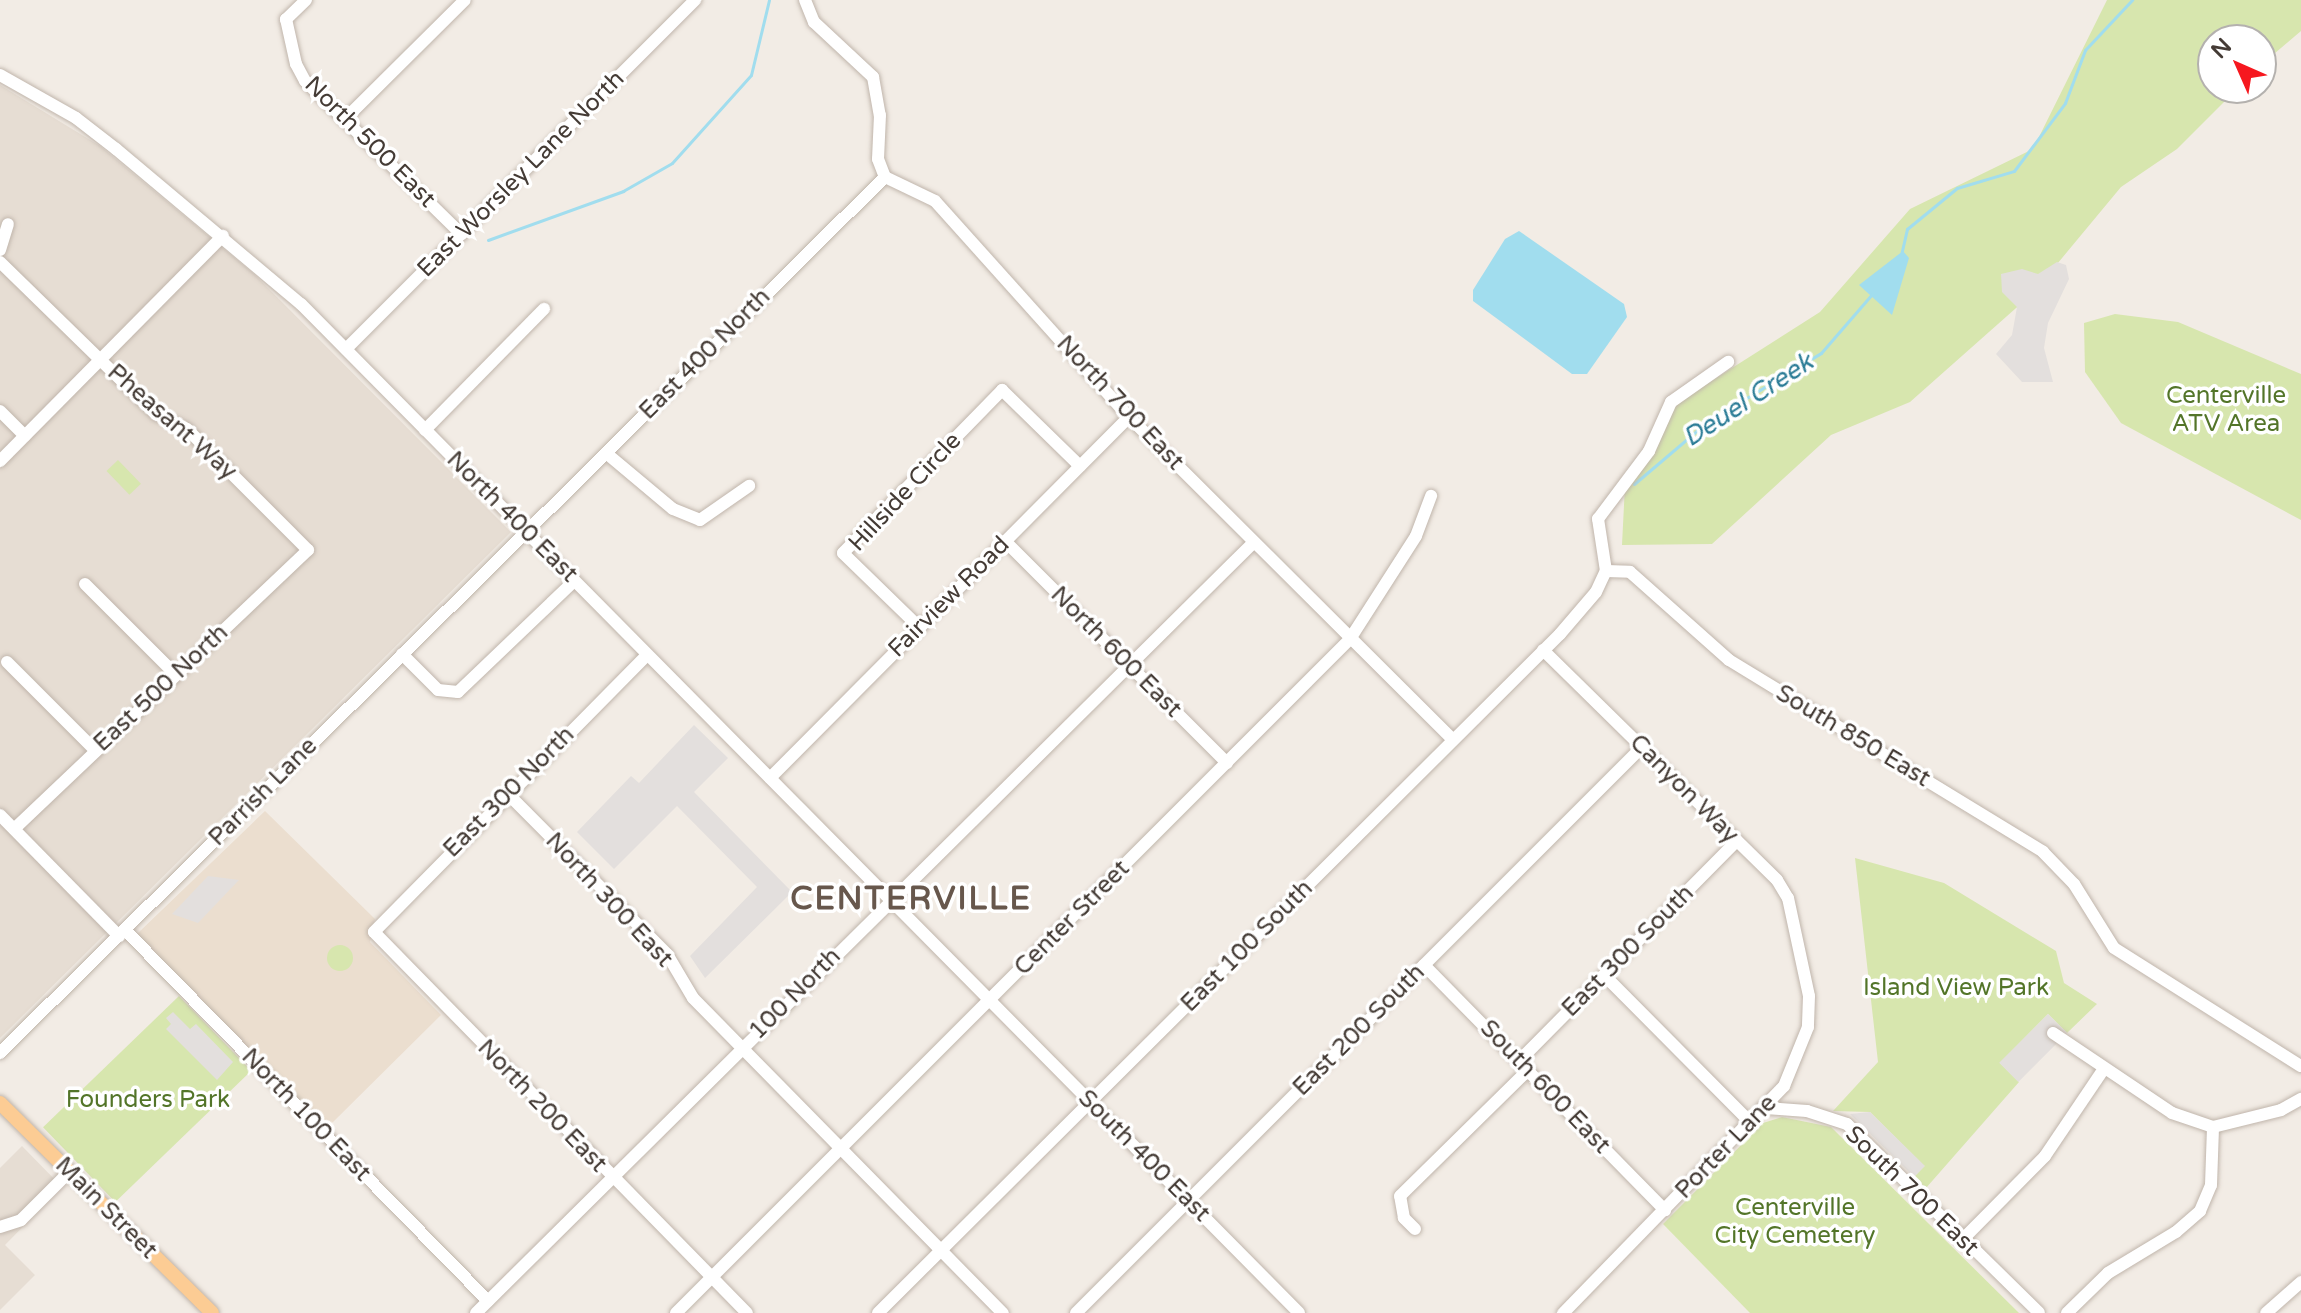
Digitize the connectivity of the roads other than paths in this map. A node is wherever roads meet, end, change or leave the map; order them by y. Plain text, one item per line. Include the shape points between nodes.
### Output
1 (465, 0) edge
2 (695, 0) edge
3 (805, 0) edge
4 (305, 1) edge
5 (0, 75) edge
6 (344, 120) junction
7 (885, 177) junction
8 (8, 224) dead end
9 (461, 234) junction
10 (223, 236) junction
11 (0, 250) edge
12 (0, 262) edge
13 (544, 309) dead end
14 (346, 349) junction
15 (101, 360) junction
16 (1728, 362) dead end
17 (0, 411) edge
18 (1129, 417) junction
19 (425, 430) junction
20 (25, 436) junction
21 (606, 453) junction
22 (0, 461) edge
23 (1080, 466) junction
24 (749, 486) dead end
25 (1431, 496) dead end
26 (527, 532) junction
27 (1005, 541) junction
28 (1253, 543) junction
29 (308, 550) joint
30 (1606, 571) junction
31 (574, 581) junction
32 (85, 584) dead end
33 (919, 627) junction
34 (1350, 639) junction
35 (1543, 650) junction
36 (402, 654) junction
37 (647, 655) junction
38 (7, 662) dead end
39 (1129, 665) junction
40 (174, 673) junction
41 (1453, 740) junction
42 (1642, 747) junction
43 (95, 750) junction
44 (1227, 763) junction
45 (770, 778) junction
46 (507, 793) junction
47 (0, 815) edge
48 (14, 829) junction
49 (1737, 841) junction
50 (890, 900) junction
51 (374, 932) joint
52 (122, 933) junction
53 (1799, 945) joint
54 (1424, 965) junction
55 (1604, 975) junction
56 (989, 1000) junction
57 (2053, 1033) dead end
58 (741, 1047) junction
59 (0, 1053) edge
60 (1524, 1066) junction
61 (2301, 1066) edge
62 (2103, 1070) junction
63 (2301, 1099) edge
64 (1090, 1102) junction
65 (0, 1103) edge
66 (1766, 1108) junction
67 (1752, 1124) junction
68 (2213, 1127) junction
69 (840, 1149) junction
70 (69, 1172) junction
71 (612, 1177) junction
72 (1188, 1201) junction
73 (1665, 1210) junction
74 (0, 1227) edge
75 (1415, 1229) dead end
76 (1962, 1240) junction
77 (942, 1250) junction
78 (712, 1278) junction
79 (2301, 1282) edge
80 (1289, 1303) junction
81 (483, 1309) edge
82 (210, 1312) edge
83 (676, 1313) edge
84 (747, 1313) edge
85 (878, 1313) edge
86 (1003, 1313) edge
87 (1076, 1313) edge
88 (1279, 1313) edge
89 (1299, 1313) edge
90 (1563, 1313) edge
91 (2039, 1313) edge
92 (2067, 1313) edge
93 (2266, 1313) edge

1 - 6 street
2 - 9 street, East Worsley Lane North
3 - 7 street via 814,22 873,77 880,115 878,159
4 - 6 street, North 500 East via 286,19 296,64
5 - 10 street, North 400 East via 76,118
6 - 9 street, North 500 East
7 - 18 street, North 700 East via 935,201
7 - 21 street, East 400 North
8 - 11 street
9 - 14 street, East Worsley Lane North
10 - 14 street, North 400 East
10 - 15 street
12 - 15 street, Pheasant Way
13 - 19 street
14 - 19 street, North 400 East
15 - 20 street
15 - 29 street, Pheasant Way via 156,414 187,429
16 - 30 street via 1671,402 1649,451 1598,519
17 - 20 street
18 - 23 street, Fairview Road
18 - 28 street, North 700 East
19 - 26 street, North 400 East
20 - 22 street
21 - 24 street via 673,509 700,520
21 - 26 street, East 400 North
23 - 27 street, Fairview Road
23 - 33 street, Hillside Circle via 1002,390 843,553
25 - 34 street, Center Street via 1416,536
26 - 31 street, North 400 East
26 - 36 street, Parrish Lane
27 - 33 street, Fairview Road
27 - 39 street, North 600 East
28 - 34 street, North 700 East
28 - 39 street, 100 North
29 - 40 street, East 500 North via 248,612 211,637
30 - 35 street, East 100 South via 1596,592
30 - 61 street, South 850 East via 1630,572 1729,660 2043,852 2074,884 2114,948
31 - 36 street via 465,686 449,694
31 - 37 street, North 400 East
32 - 40 street
33 - 45 street, Fairview Road
34 - 41 street
34 - 44 street, Center Street
35 - 41 street, East 100 South
35 - 42 street, Canyon Way
36 - 52 street, Parrish Lane
37 - 45 street, North 400 East
37 - 46 street, East 300 North
38 - 43 street
39 - 44 street, North 600 East
39 - 50 street, 100 North
40 - 43 street, East 500 North
41 - 64 street, East 100 South
42 - 49 street, Canyon Way
42 - 54 street, East 200 South
43 - 48 street, East 500 North
44 - 56 street, Center Street
45 - 50 street, North 400 East
46 - 51 street, East 300 North
46 - 58 street, North 300 East via 667,954 693,998
47 - 48 street, North 100 East
48 - 52 street, North 100 East
49 - 53 street, Canyon Way via 1788,898
49 - 55 street, East 300 South
50 - 56 street, North 400 East
50 - 58 street, 100 North
51 - 71 street, North 200 East
52 - 59 street, Parrish Lane
52 - 81 street, North 100 East
53 - 66 street, Porter Lane via 1809,996 1808,1027 1798,1060
54 - 60 street, South 600 East
54 - 72 street, East 200 South
55 - 60 street, East 300 South
55 - 67 street
56 - 64 street, South 400 East
56 - 69 street, Center Street
57 - 62 street
58 - 69 street, North 300 East
58 - 71 street, 100 North
60 - 73 street, South 600 East
60 - 75 street, East 300 South via 1400,1196 1404,1218
62 - 68 street via 2172,1113
62 - 76 street via 2045,1156
63 - 68 street via 2281,1110
64 - 72 street, South 400 East
64 - 77 street, East 100 South
65 - 70 main road, Main Street
66 - 67 street, Porter Lane
66 - 76 street, South 700 East via 1807,1111 1847,1124
67 - 73 street, Porter Lane
68 - 92 street via 2211,1185 2200,1211 2176,1232 2108,1273
69 - 77 street, North 300 East
69 - 78 street, Center Street
70 - 74 street via 21,1220
70 - 82 main road, Main Street
71 - 78 street, North 200 East
71 - 81 street, 100 North
72 - 80 street, South 400 East
72 - 87 street, East 200 South
73 - 90 street, Porter Lane
76 - 91 street, South 700 East
77 - 85 street, East 100 South
77 - 86 street, North 300 East
78 - 83 street, Center Street
78 - 84 street, North 200 East
79 - 93 street
80 - 88 street
80 - 89 street, South 400 East

